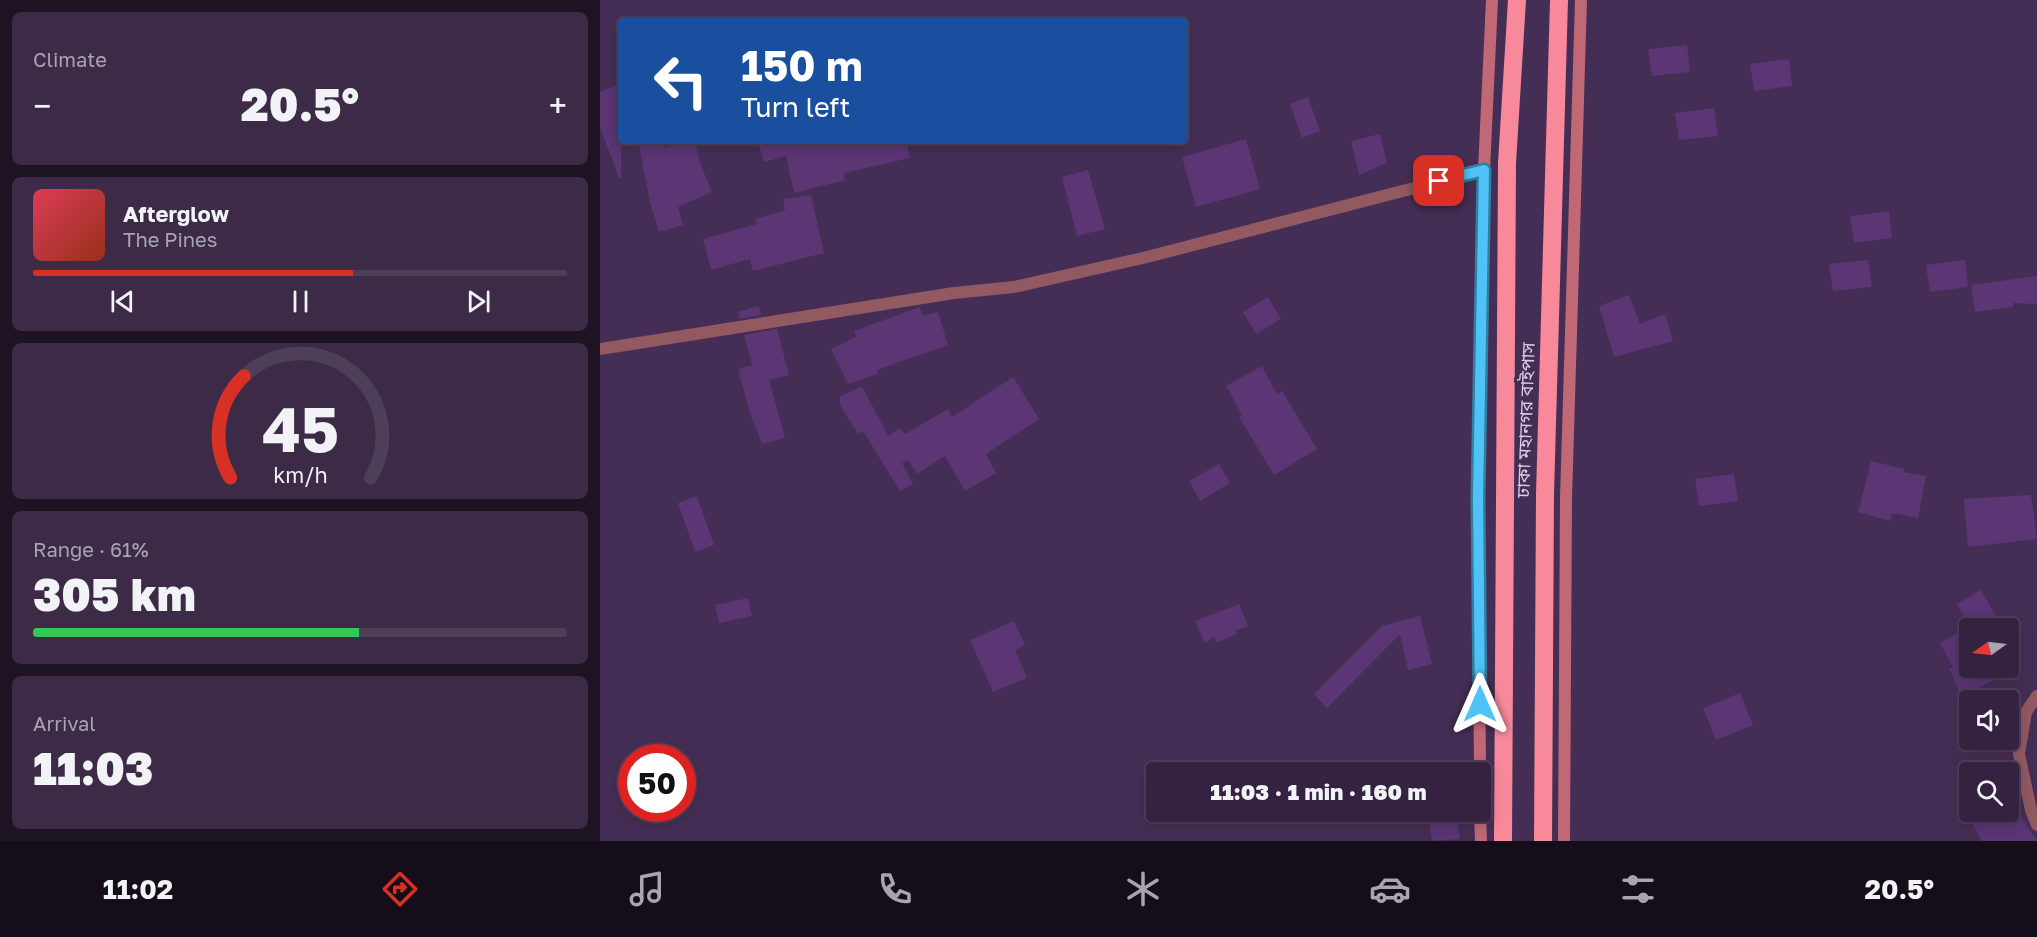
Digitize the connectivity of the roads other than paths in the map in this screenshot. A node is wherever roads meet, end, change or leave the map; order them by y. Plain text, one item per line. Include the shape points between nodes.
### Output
1 (1492, 0) edge
2 (1517, 0) edge
3 (1559, 0) edge
4 (1581, 0) edge
5 (1484, 170) junction
6 (600, 349) edge
7 (2037, 696) edge
8 (1480, 762) edge
9 (1480, 822) edge
10 (2037, 825) edge
11 (1481, 841) edge
12 (1503, 841) edge
13 (1543, 841) edge
14 (1564, 841) edge

1 - 5 main road
2 - 12 highway via 1507,163
3 - 13 highway, ঢাকা মহানগর বাইপাস via 1545,494
4 - 14 main road via 1566,498
5 - 6 street via 1143,258 1014,287
5 - 8 main road via 1478,497
7 - 10 street via 2026,712 2019,754
9 - 11 main road

